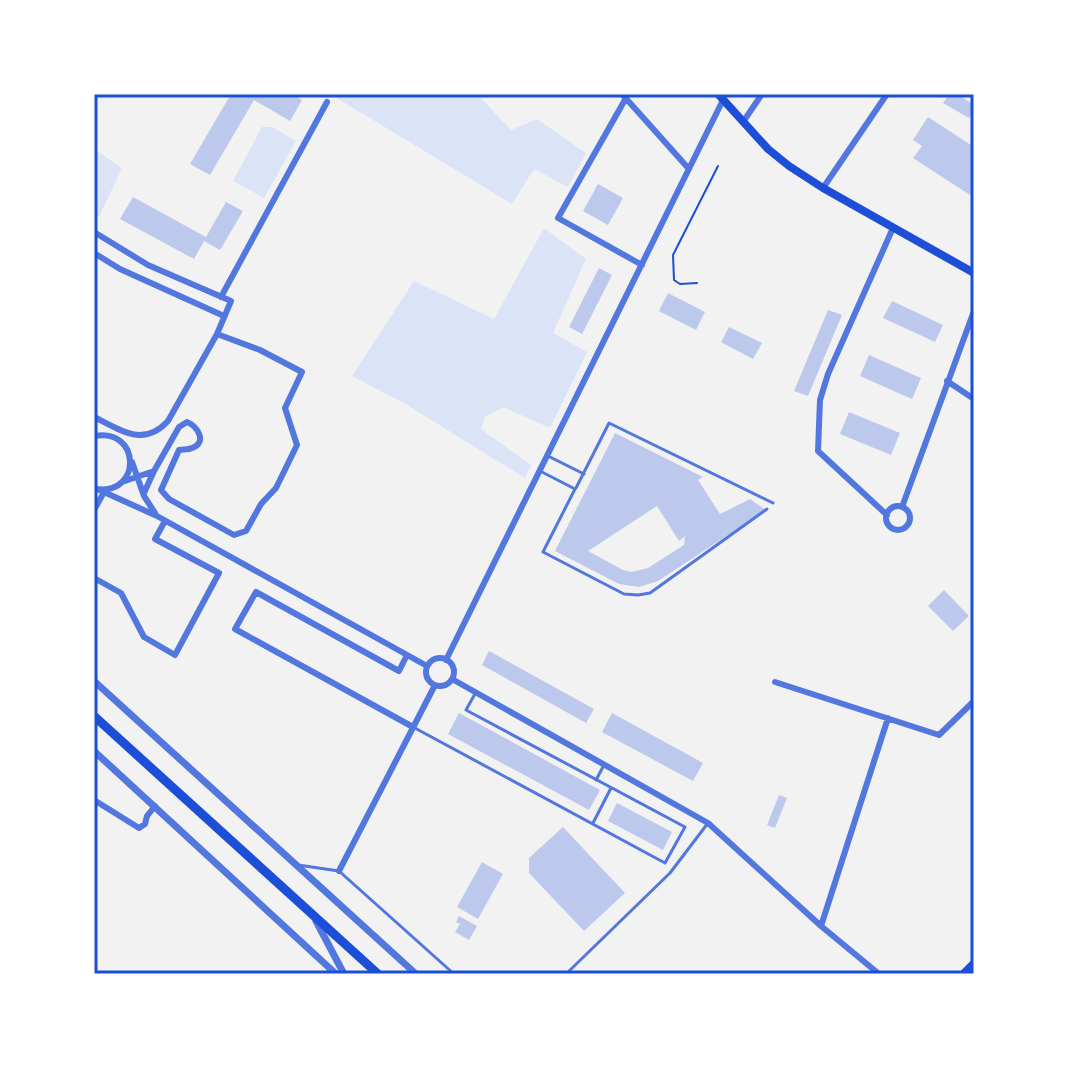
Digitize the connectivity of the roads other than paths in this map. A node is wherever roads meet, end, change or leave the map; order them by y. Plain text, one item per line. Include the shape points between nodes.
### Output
1 (762, 94) edge
2 (887, 94) edge
3 (624, 96) edge
4 (720, 97) edge
5 (327, 102) dead end
6 (743, 122) junction
7 (689, 169) junction
8 (823, 188) junction
9 (893, 228) junction
10 (94, 232) edge
11 (94, 253) edge
12 (642, 265) junction
13 (974, 273) edge
14 (221, 297) junction
15 (974, 311) edge
16 (224, 316) junction
17 (217, 334) junction
18 (947, 381) junction
19 (974, 399) edge
20 (94, 417) edge
21 (94, 436) edge
22 (134, 436) junction
23 (115, 437) junction
24 (130, 455) junction
25 (546, 455) junction
26 (538, 470) junction
27 (154, 471) junction
28 (584, 474) junction
29 (137, 477) junction
30 (122, 482) junction
31 (94, 488) edge
32 (575, 489) junction
33 (103, 494) junction
34 (144, 496) junction
35 (773, 503) dead end
36 (902, 507) junction
37 (767, 509) dead end
38 (94, 510) edge
39 (887, 515) junction
40 (157, 516) junction
41 (165, 521) junction
42 (94, 578) edge
43 (407, 655) junction
44 (446, 660) junction
45 (427, 666) junction
46 (452, 679) junction
47 (94, 681) edge
48 (775, 682) dead end
49 (435, 685) junction
50 (476, 692) junction
51 (974, 701) edge
52 (94, 716) edge
53 (888, 718) junction
54 (413, 727) junction
55 (94, 751) edge
56 (604, 764) junction
57 (596, 780) junction
58 (611, 788) junction
59 (94, 800) edge
60 (155, 806) junction
61 (708, 823) junction
62 (593, 824) junction
63 (298, 865) junction
64 (339, 871) junction
65 (313, 915) junction
66 (821, 926) junction
67 (860, 960) junction
68 (974, 964) edge
69 (336, 974) edge
70 (344, 974) edge
71 (378, 974) edge
72 (416, 974) edge
73 (454, 974) edge
74 (566, 974) edge
75 (873, 974) edge
76 (879, 974) edge
77 (964, 974) edge

1 - 6 street
2 - 8 street
3 - 7 street
3 - 12 street via 558,218
4 - 6 main road
4 - 7 street
5 - 14 street
6 - 8 main road via 768,149
7 - 12 street
8 - 9 main road
9 - 13 main road
9 - 39 street via 828,374 820,400 818,451
10 - 14 street via 148,265
11 - 16 street
12 - 25 street
14 - 16 street via 231,301
15 - 18 street
16 - 17 street
17 - 22 street via 168,421 152,434
17 - 27 street via 302,372 285,408 297,445 246,531 234,535 161,490 179,450 198,444 194,424 179,427
18 - 19 street
18 - 36 street
20 - 22 street
20 - 23 street
21 - 23 street
22 - 23 street
23 - 24 street
24 - 29 street
24 - 30 street
25 - 26 street
25 - 28 lane
26 - 32 lane
26 - 44 street
27 - 29 street
27 - 34 street
28 - 32 lane
28 - 35 lane via 609,423
29 - 30 street
29 - 34 street
30 - 31 street
31 - 33 street
32 - 37 lane via 543,552 624,594 650,593
33 - 38 street
33 - 40 street
34 - 40 street
36 - 39 street via 891,508
36 - 39 street via 910,516 905,527 894,529
40 - 41 street
41 - 42 street via 155,539 219,573 175,655 144,637 121,593
41 - 43 street
43 - 45 street
43 - 54 street via 399,671 256,592 235,629
44 - 45 street via 437,658
44 - 46 street
45 - 49 street via 426,675
46 - 49 street
46 - 50 street
47 - 63 street
48 - 53 street
49 - 54 street
50 - 56 street
50 - 57 lane via 466,710
51 - 53 street via 939,735
52 - 65 main road
53 - 66 street
54 - 62 lane
54 - 64 street
55 - 60 street
56 - 57 lane
56 - 61 street
57 - 58 lane
58 - 62 lane
58 - 62 lane via 685,827 665,863
59 - 60 street via 139,828
60 - 69 street
61 - 66 street
61 - 74 lane via 670,873
63 - 64 lane
63 - 72 street
64 - 73 lane
65 - 70 street
65 - 71 main road
66 - 67 street
67 - 75 street
67 - 76 street
68 - 77 main road

